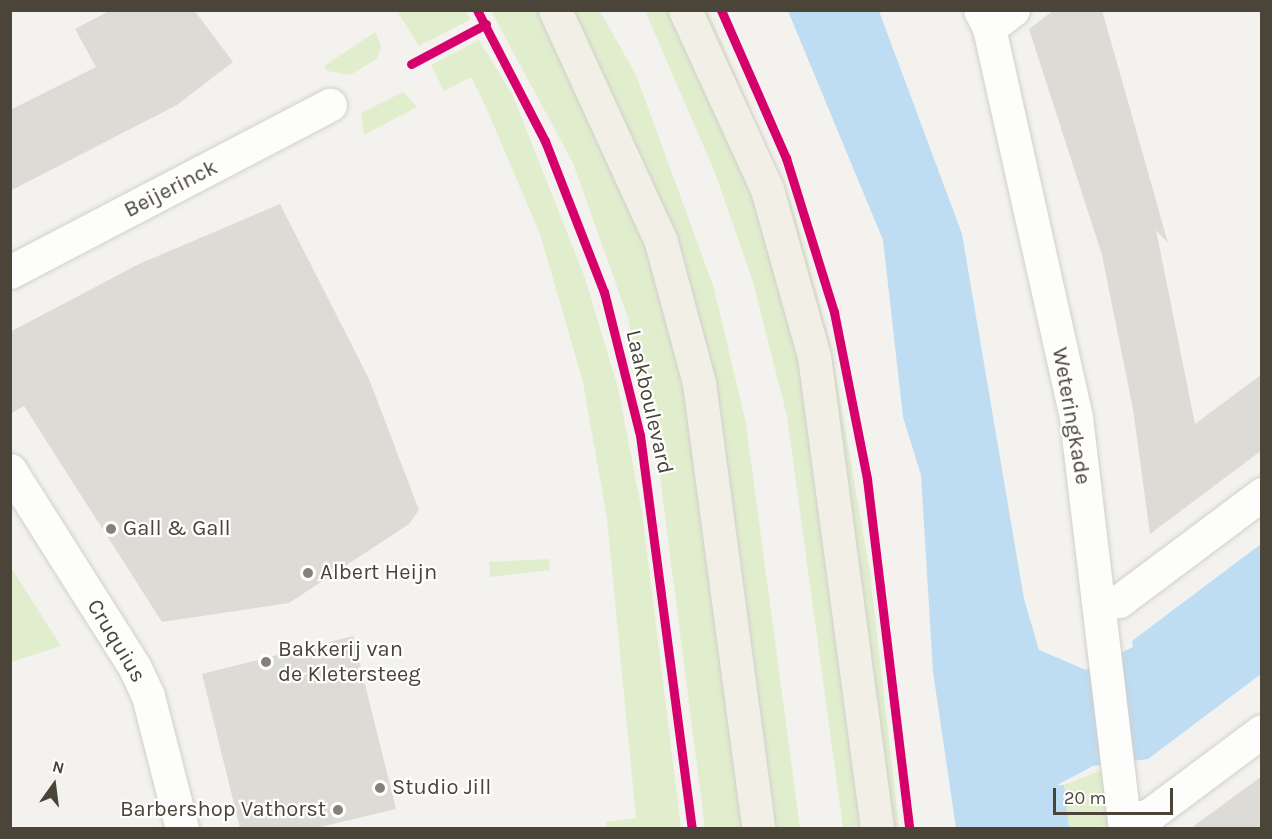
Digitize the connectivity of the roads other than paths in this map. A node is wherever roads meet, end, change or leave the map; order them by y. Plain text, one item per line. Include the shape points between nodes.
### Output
1 (555, 10) edge
2 (686, 10) edge
3 (994, 16) edge
4 (330, 105) dead end
5 (10, 272) edge
6 (10, 470) edge
7 (1262, 494) edge
8 (1099, 604) junction
9 (1262, 731) edge
10 (1125, 824) edge
11 (182, 828) edge
12 (758, 828) edge
13 (878, 828) edge

1 - 12 main road via 662,242 699,383
2 - 13 main road via 766,189 814,356
3 - 8 street, Weteringkade via 1076,418
4 - 5 street, Beijerinck
6 - 11 street, Cruquius via 135,668 148,696
7 - 8 street via 1119,601
8 - 10 street, Weteringkade
9 - 10 street via 1148,816

